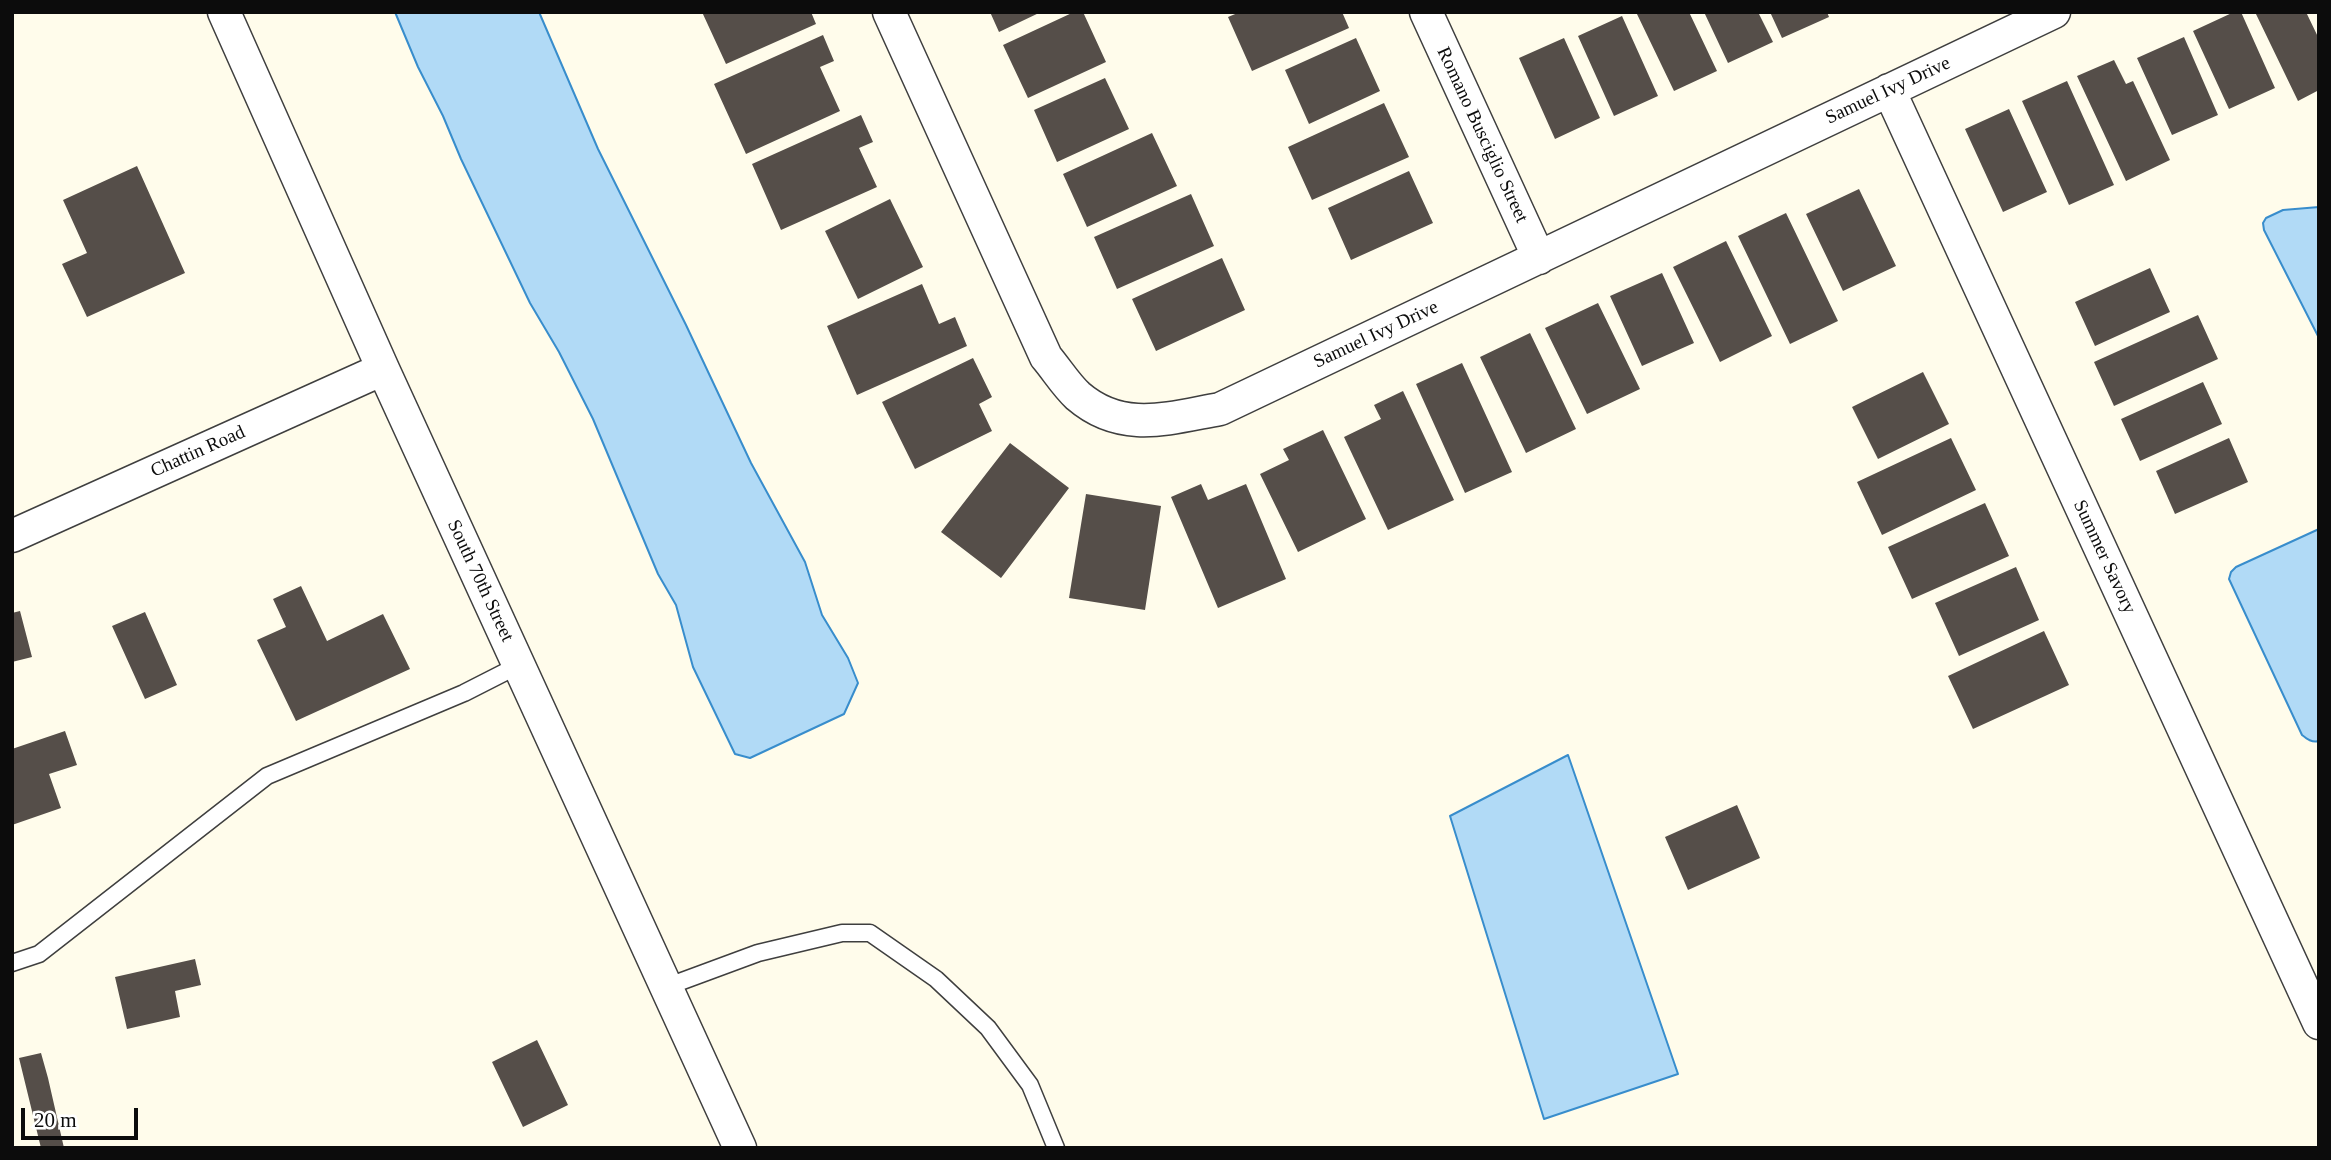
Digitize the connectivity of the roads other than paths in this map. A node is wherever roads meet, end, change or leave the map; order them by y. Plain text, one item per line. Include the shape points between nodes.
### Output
1 (224, 12) edge
2 (889, 12) edge
3 (1426, 12) edge
4 (2054, 12) edge
5 (1889, 90) junction
6 (1539, 258) junction
7 (383, 369) junction
8 (12, 536) edge
9 (519, 665) junction
10 (12, 963) edge
11 (666, 987) junction
12 (2319, 1023) edge
13 (740, 1148) edge
14 (1056, 1148) edge

1 - 7 street, South 70th Street
2 - 6 street, Samuel Ivy Drive via 1046,357 1078,396 1112,417 1153,421 1220,409
3 - 6 street, Romano Busciglio Street
4 - 5 street, Samuel Ivy Drive
5 - 6 street, Samuel Ivy Drive
5 - 12 street, Summer Savory
7 - 8 street, Chattin Road
7 - 9 street, South 70th Street
9 - 10 lane via 267,776 38,954
9 - 11 street, South 70th Street
11 - 13 street, South 70th Street
11 - 14 lane via 758,953 842,933 870,933 936,979 988,1028 1030,1085

